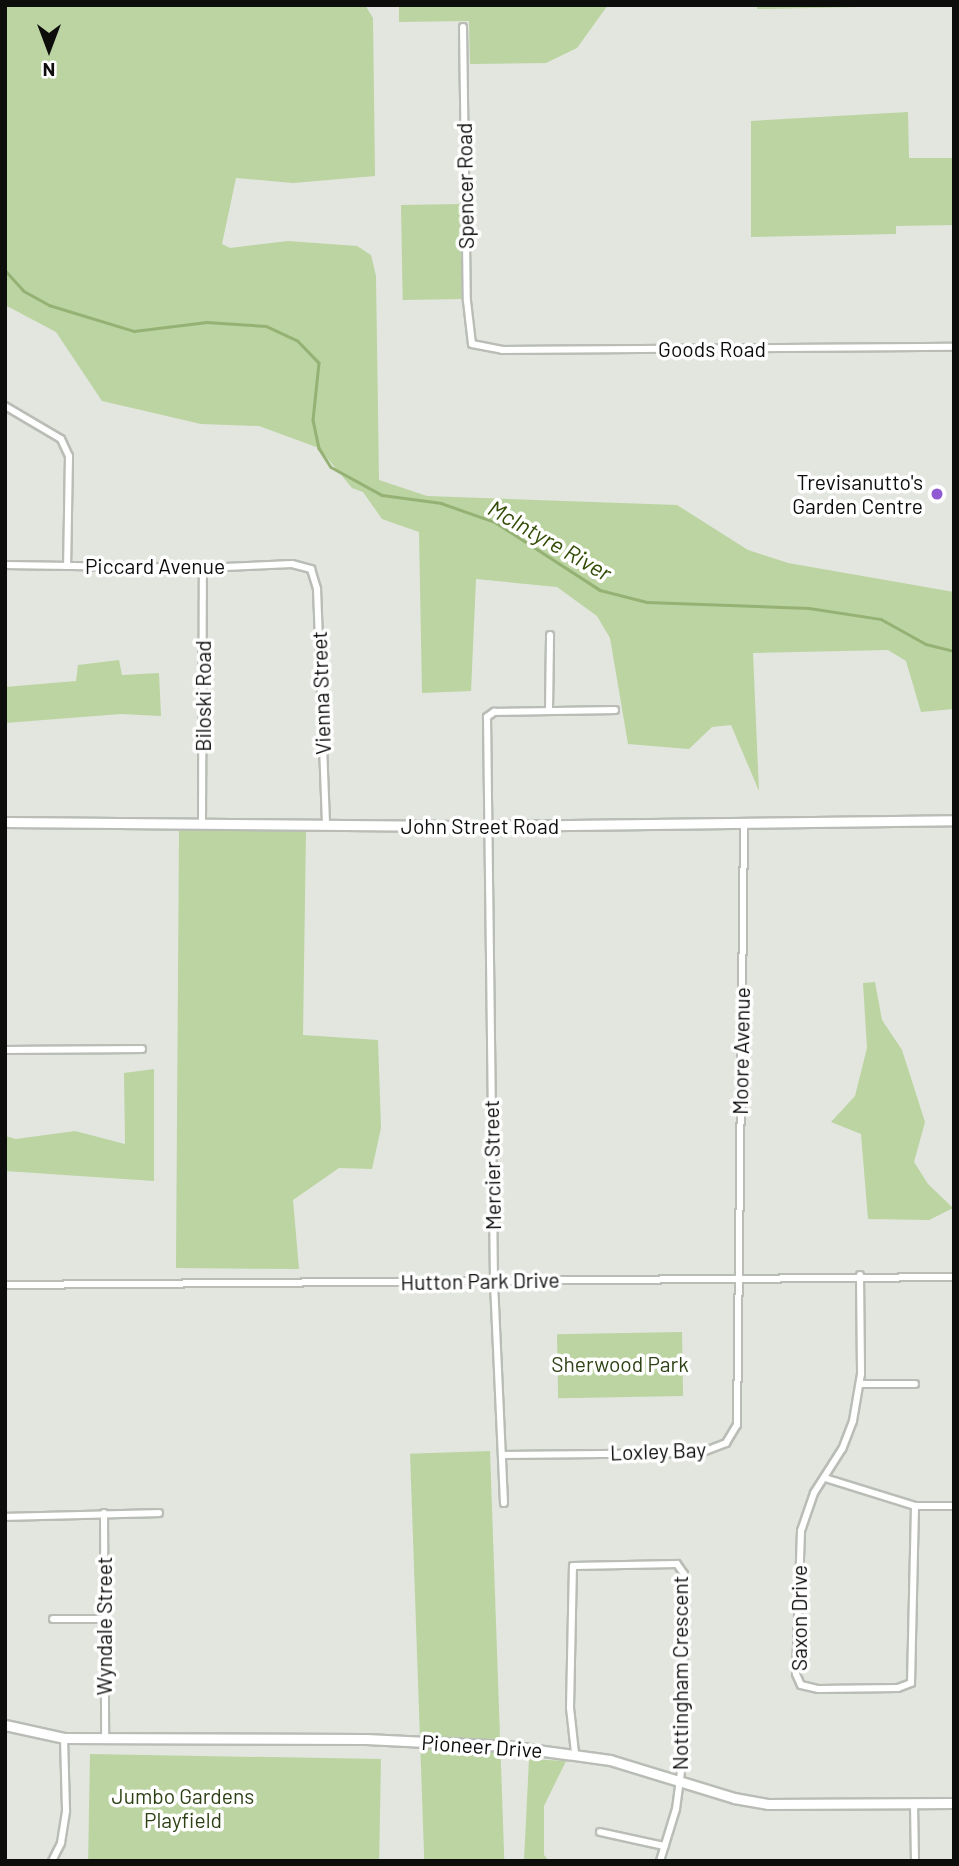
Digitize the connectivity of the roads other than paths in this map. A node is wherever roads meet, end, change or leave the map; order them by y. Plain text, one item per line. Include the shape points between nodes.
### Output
1 (463, 27) dead end
2 (472, 344) joint
3 (954, 347) edge
4 (5, 406) edge
5 (5, 565) edge
6 (67, 566) junction
7 (304, 566) joint
8 (203, 568) junction
9 (550, 635) dead end
10 (549, 710) junction
11 (615, 710) dead end
12 (954, 820) edge
13 (5, 822) edge
14 (202, 824) junction
15 (744, 825) junction
16 (326, 826) junction
17 (486, 826) junction
18 (142, 1049) dead end
19 (5, 1050) edge
20 (860, 1275) junction
21 (738, 1276) junction
22 (954, 1277) edge
23 (494, 1282) junction
24 (5, 1284) edge
25 (860, 1384) junction
26 (915, 1384) dead end
27 (502, 1455) junction
28 (825, 1478) junction
29 (504, 1503) dead end
30 (915, 1506) junction
31 (954, 1506) edge
32 (104, 1513) junction
33 (159, 1513) dead end
34 (5, 1517) edge
35 (53, 1619) dead end
36 (104, 1619) junction
37 (5, 1725) edge
38 (64, 1738) junction
39 (105, 1739) junction
40 (575, 1753) junction
41 (680, 1782) junction
42 (954, 1803) edge
43 (914, 1804) junction
44 (600, 1832) dead end
45 (664, 1846) junction
46 (52, 1861) edge
47 (660, 1861) edge
48 (915, 1861) edge

1 - 2 street, Spencer Road
2 - 3 street, Goods Road via 502,350
4 - 6 street via 61,439 69,456
5 - 6 street, Piccard Avenue
6 - 8 street, Piccard Avenue
7 - 8 street, Piccard Avenue
7 - 16 street, Vienna Street via 317,579
8 - 14 street, Biloski Road
9 - 10 street
10 - 11 street
10 - 17 street, Mercier Street via 494,712 487,717
12 - 15 street, John Street Road
13 - 14 street, John Street Road
14 - 16 street, John Street Road
15 - 17 street, John Street Road
15 - 21 street, Moore Avenue
16 - 17 street, John Street Road
17 - 23 street, Mercier Street
18 - 19 street
20 - 21 street, Hutton Park Drive
20 - 22 street, Hutton Park Drive
20 - 25 street, Saxon Drive
21 - 23 street, Hutton Park Drive
21 - 27 street, Loxley Bay via 739,1408 726,1443 699,1452
23 - 24 street, Hutton Park Drive
23 - 27 street, Mercier Street
25 - 26 street
25 - 28 street, Saxon Drive via 849,1436
27 - 29 street, Mercier Street
28 - 30 street
28 - 30 street, Saxon Drive via 805,1517 798,1551 796,1674 806,1687 898,1688 911,1683
30 - 31 street
32 - 33 street
32 - 34 street
32 - 36 street, Wyndale Street
35 - 36 street
36 - 39 street, Wyndale Street
37 - 38 street, Pioneer Drive
38 - 39 street, Pioneer Drive
38 - 46 street via 66,1810 61,1843
39 - 40 street, Pioneer Drive via 366,1739
40 - 41 street, Pioneer Drive
40 - 41 street, Nottingham Crescent via 570,1708 573,1566 677,1564 684,1574
41 - 43 street, Pioneer Drive via 768,1804
41 - 45 street
42 - 43 street, Pioneer Drive
43 - 48 street
44 - 45 street
45 - 47 street

